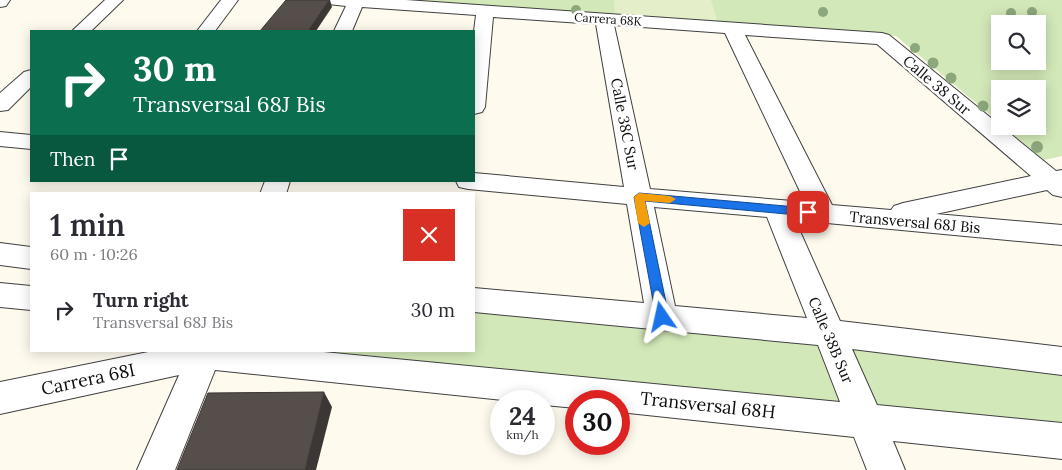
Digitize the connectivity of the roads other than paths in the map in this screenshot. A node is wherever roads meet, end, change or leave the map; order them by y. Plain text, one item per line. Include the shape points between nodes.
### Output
1 (115, 0) edge
2 (230, 0) edge
3 (334, 0) edge
4 (356, 1) edge
5 (485, 11) junction
6 (604, 19) junction
7 (732, 28) junction
8 (82, 30) edge
9 (207, 30) edge
10 (343, 30) edge
11 (882, 39) joint
12 (30, 77) edge
13 (475, 98) edge
14 (0, 105) edge
15 (0, 139) edge
16 (30, 142) edge
17 (475, 182) edge
18 (1059, 182) edge
19 (639, 197) junction
20 (777, 209) junction
21 (823, 213) junction
22 (874, 218) junction
23 (1062, 235) edge
24 (0, 254) edge
25 (30, 258) edge
26 (0, 295) edge
27 (30, 298) edge
28 (475, 300) edge
29 (662, 317) junction
30 (828, 332) junction
31 (206, 353) edge
32 (1062, 361) edge
33 (0, 398) edge
34 (865, 421) junction
35 (1062, 441) edge
36 (156, 470) edge
37 (886, 470) edge

1 - 8 street
2 - 9 street
3 - 4 street, Carrera 68K
4 - 5 street, Carrera 68K
4 - 10 street
5 - 6 street, Carrera 68K
5 - 13 street
6 - 7 street, Carrera 68K
6 - 19 street, Calle 38C Sur
7 - 11 street, Carrera 68K
7 - 21 street
11 - 18 street, Calle 38 Sur
12 - 14 street
15 - 16 street
17 - 19 street, Transversal 68J Bis
18 - 22 street
19 - 20 street, Transversal 68J Bis
19 - 29 street, Calle 38C Sur
20 - 21 street, Transversal 68J Bis
20 - 30 street, Calle 38B Sur
21 - 22 street, Transversal 68J Bis
22 - 23 street, Transversal 68J Bis
24 - 25 street
26 - 27 street
28 - 29 street
29 - 30 street
30 - 32 street
30 - 34 street, Calle 38B Sur
31 - 33 street, Carrera 68I
31 - 34 street, Transversal 68H
31 - 36 street
34 - 35 street, Transversal 68H
34 - 37 street, Calle 38B Sur

